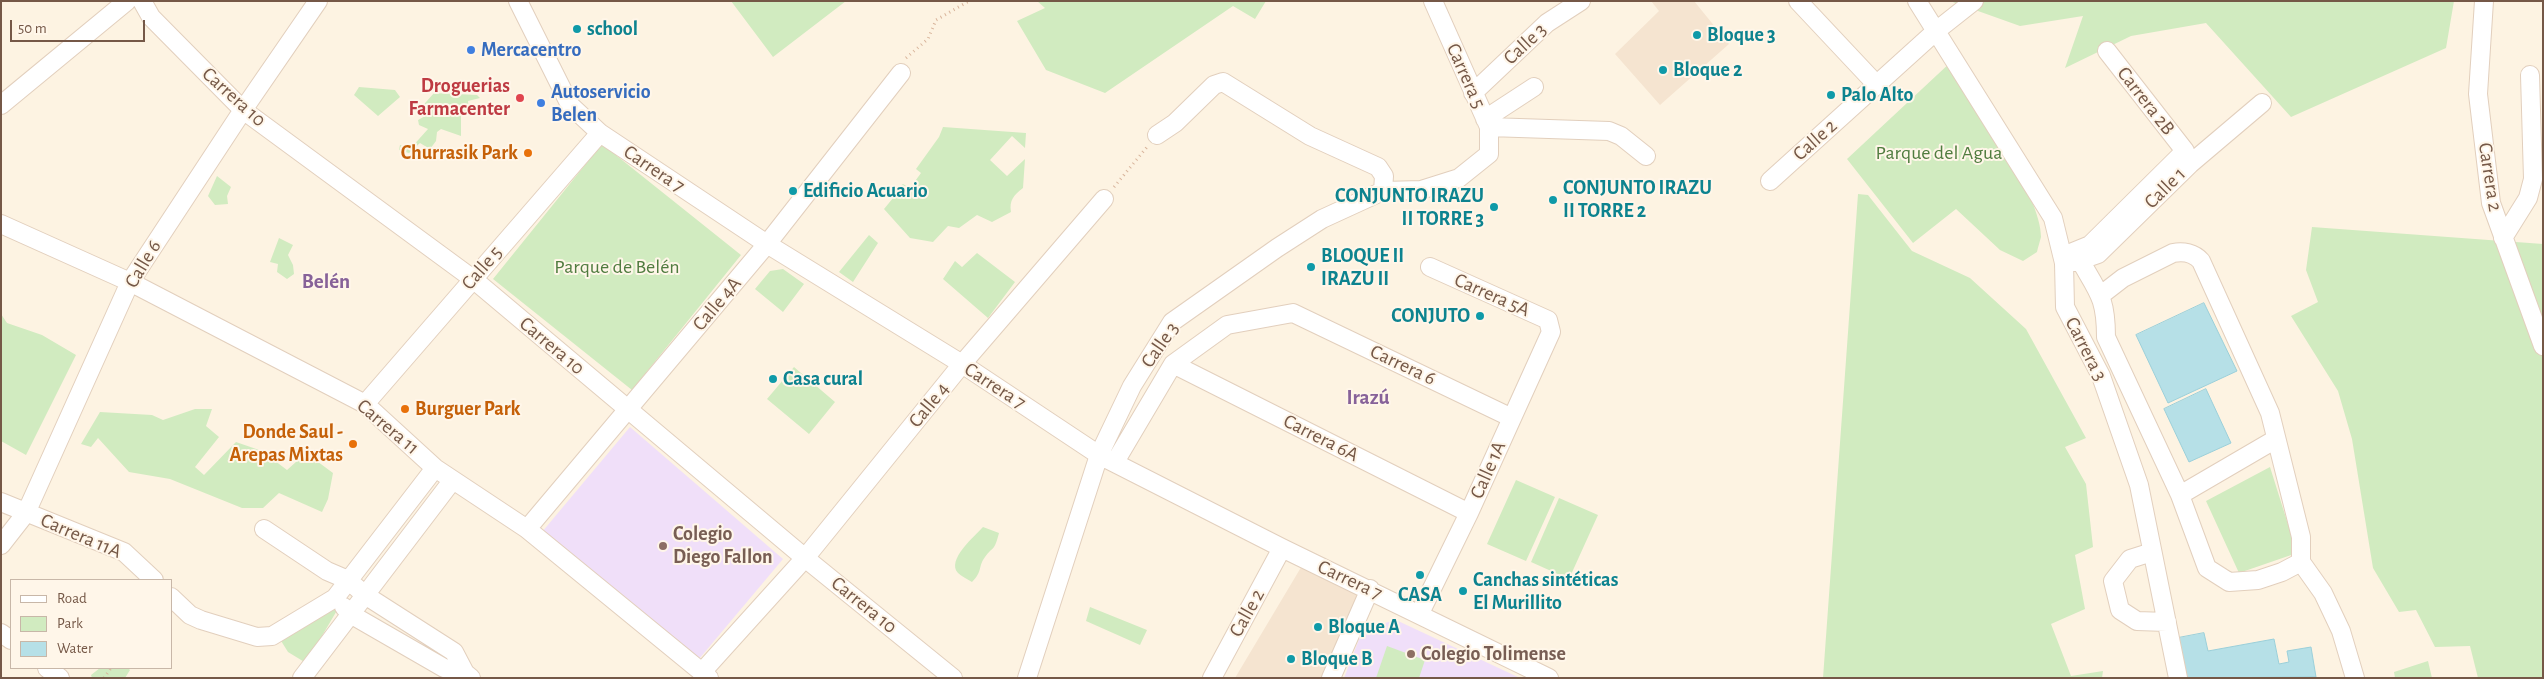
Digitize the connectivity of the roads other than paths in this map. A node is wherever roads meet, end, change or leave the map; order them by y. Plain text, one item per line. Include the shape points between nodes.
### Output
1 (142, 1) edge
2 (318, 1) edge
3 (518, 1) edge
4 (1433, 1) edge
5 (1581, 1) edge
6 (1798, 1) edge
7 (1917, 1) edge
8 (1974, 1) edge
9 (2484, 1) edge
10 (123, 3) edge
11 (151, 18) junction
12 (1936, 31) junction
13 (2107, 51) dead end
14 (901, 73) road end
15 (2530, 75) dead end
16 (1876, 84) junction
17 (1534, 87) dead end
18 (1473, 93) junction
19 (2262, 102) dead end
20 (1, 105) edge
21 (243, 110) junction
22 (1487, 123) junction
23 (600, 133) junction
24 (1157, 134) road end
25 (2185, 151) joint
26 (1489, 154) joint
27 (1646, 156) dead end
28 (1770, 181) dead end
29 (1383, 191) junction
30 (1104, 199) road end
31 (1, 224) edge
32 (2503, 238) junction
33 (767, 244) junction
34 (2069, 260) junction
35 (1430, 268) dead end
36 (473, 279) junction
37 (130, 282) junction
38 (2101, 295) junction
39 (1293, 313) joint
40 (1550, 326) joint
41 (2543, 346) edge
42 (962, 364) junction
43 (1173, 364) junction
44 (365, 404) junction
45 (628, 410) junction
46 (1512, 418) junction
47 (2276, 439) junction
48 (1107, 459) junction
49 (434, 468) junction
50 (452, 481) junction
51 (2180, 495) junction
52 (1, 502) edge
53 (26, 513) junction
54 (1469, 513) junction
55 (264, 529) dead end
56 (527, 530) junction
57 (1, 545) edge
58 (1282, 548) junction
59 (2152, 552) junction
60 (805, 558) junction
61 (2301, 562) junction
62 (327, 571) junction
63 (153, 579) edge
64 (348, 580) junction
65 (1370, 589) junction
66 (365, 595) junction
67 (172, 598) edge
68 (335, 598) junction
69 (1420, 613) junction
70 (352, 615) junction
71 (2167, 622) junction
72 (454, 652) junction
73 (48, 669) edge
74 (440, 673) edge
75 (468, 675) edge
76 (705, 675) edge
77 (60, 678) edge
78 (302, 678) edge
79 (953, 678) edge
80 (1027, 678) edge
81 (1212, 678) edge
82 (1331, 678) edge
83 (1549, 678) edge
84 (2178, 678) edge
85 (2355, 678) edge

1 - 11 street, Carrera 10
2 - 21 street, Calle 6
3 - 23 street, Carrera 7 via 570,104
4 - 18 street, Carrera 5
5 - 18 street, Calle 3 via 1547,23
6 - 16 street
7 - 12 street, Carrera 3
8 - 12 street, Calle 2
9 - 32 street, Carrera 2 via 2478,94 2491,203
10 - 11 street, Carrera 10
10 - 20 street
11 - 21 street, Carrera 10
12 - 16 street, Calle 2
12 - 34 street, Carrera 3 via 2053,218
13 - 25 street, Carrera 2B
14 - 33 street, Calle 4A
15 - 32 street via 2533,179 2528,198
16 - 28 street, Calle 2
17 - 22 street
18 - 22 street, Carrera 5
19 - 34 street, Calle 1 via 2190,164 2098,254
21 - 36 street, Carrera 10
21 - 37 street, Calle 6
22 - 26 street, Carrera 5
22 - 27 street via 1610,131
23 - 33 street, Carrera 7
23 - 36 street, Calle 5
24 - 29 street via 1175,123 1214,85 1223,82 1310,136 1378,167 1384,176
25 - 34 street, Calle 1 via 2090,245
26 - 29 street, Calle 3 via 1459,178 1421,190
29 - 48 street, Calle 3 via 1322,219 1172,322 1132,386
30 - 42 street, Calle 4
31 - 37 street, Carrera 11
32 - 41 street, Carrera 2
33 - 42 street, Carrera 7
33 - 45 street, Calle 4A
34 - 38 street
34 - 59 street, Carrera 3 via 2064,307 2101,376 2139,485
35 - 40 street, Carrera 5A via 1548,320
36 - 44 street, Calle 5
36 - 45 street, Carrera 10
37 - 44 street, Carrera 11
37 - 53 street, Calle 6
38 - 47 street via 2122,278 2173,253 2181,251 2196,256 2270,413
38 - 51 street via 2106,336
39 - 43 street, Calle 3 via 1226,325
39 - 46 street, Carrera 6
40 - 46 street, Calle 1A via 1551,332
42 - 48 street, Carrera 7
42 - 60 street, Calle 4
43 - 48 street, Calle 3
43 - 54 street, Carrera 6A
44 - 49 street, Carrera 11
45 - 56 street, Calle 4A
45 - 60 street, Carrera 10
46 - 54 street, Calle 1A
47 - 51 street
47 - 61 street via 2302,537
48 - 58 street, Carrera 7
48 - 80 street, Calle 3
49 - 50 street, Carrera 11
49 - 64 street
50 - 56 street, Carrera 11
50 - 66 street
51 - 61 street via 2207,568 2229,582 2258,580
52 - 53 street, Carrera 11A
53 - 57 street, Calle 6
53 - 63 street, Carrera 11A via 124,552
54 - 69 street, Calle 1A
55 - 62 street
56 - 76 street, Carrera 11
58 - 65 street, Carrera 7
58 - 81 street, Calle 2
59 - 71 street, Carrera 3
59 - 71 street via 2130,559 2113,581 2120,610 2137,620
60 - 76 street, Calle 4
60 - 79 street, Carrera 10
61 - 85 street via 2323,593 2338,624
62 - 64 street
62 - 68 street
64 - 66 street
64 - 68 street
65 - 69 street, Carrera 7
65 - 82 street
66 - 70 street
66 - 72 street
67 - 68 street via 190,615 256,637 272,636
68 - 70 street
69 - 83 street, Carrera 7
70 - 74 street
70 - 78 street
71 - 84 street, Carrera 3
72 - 74 street
72 - 75 street
73 - 77 street
74 - 75 street

